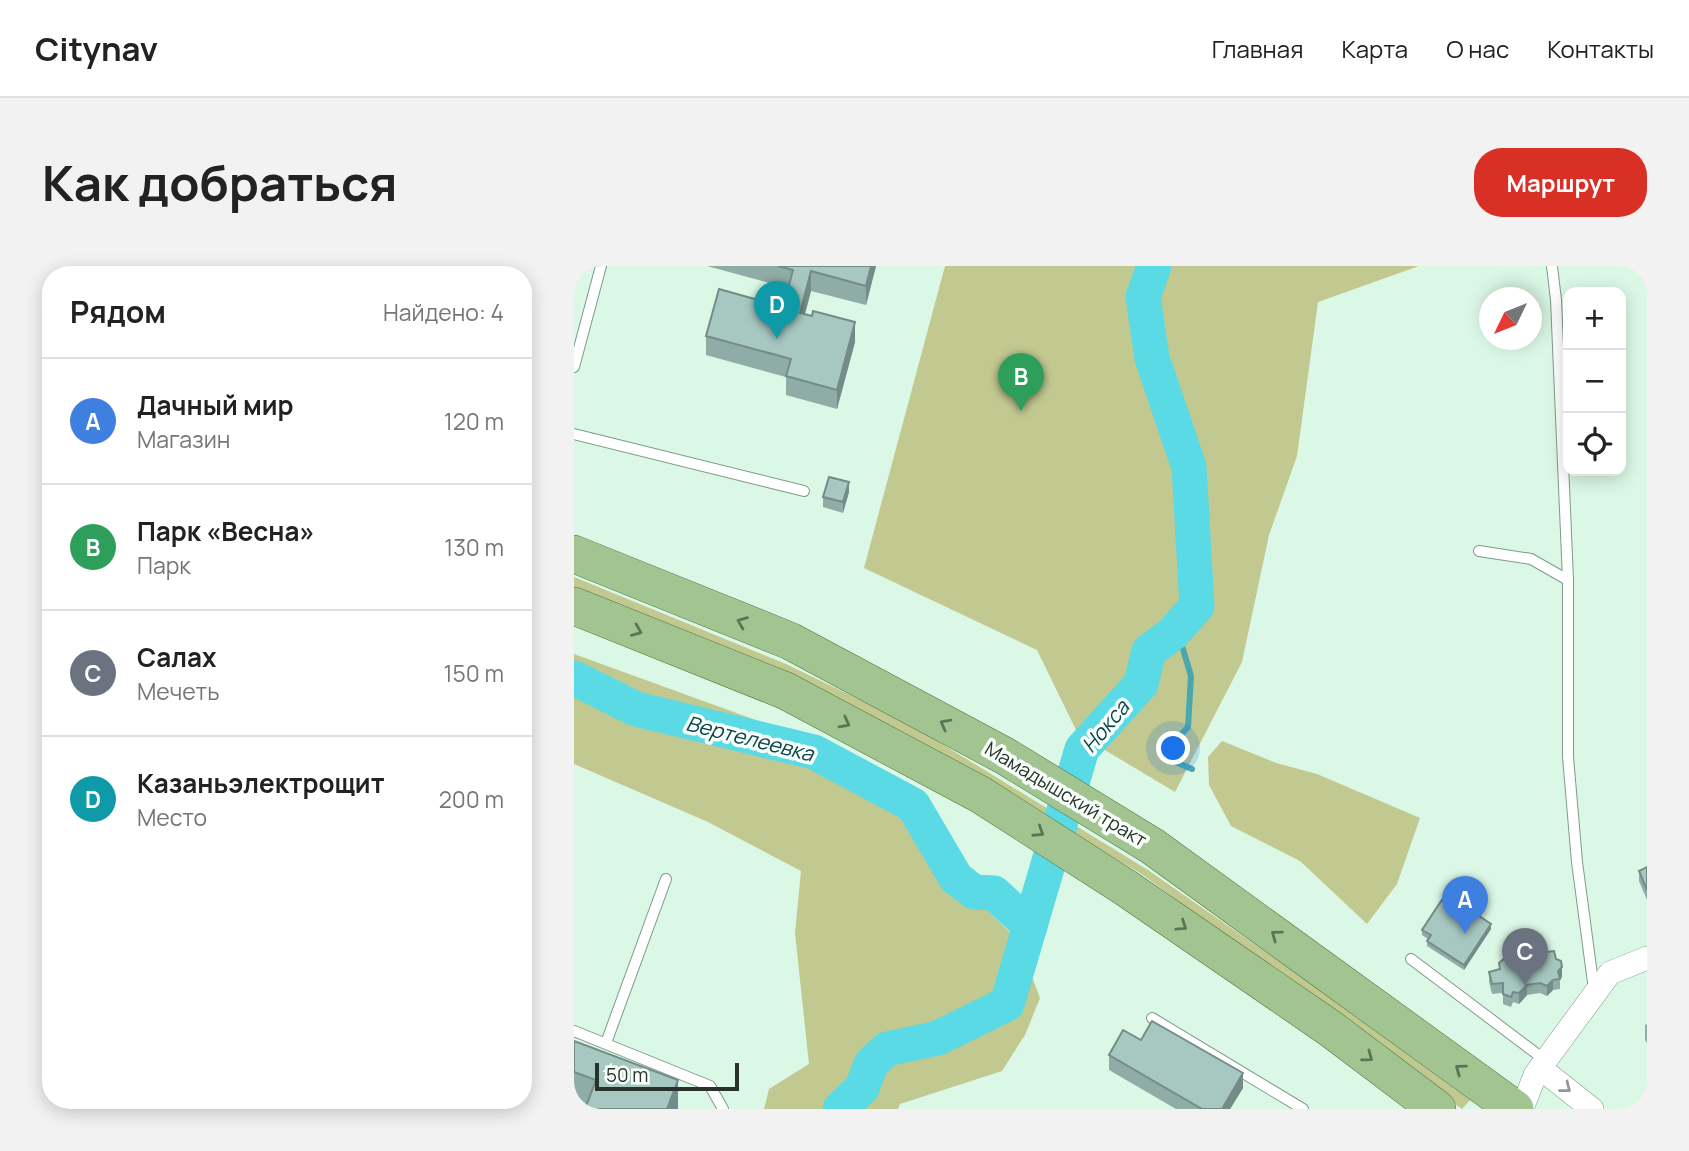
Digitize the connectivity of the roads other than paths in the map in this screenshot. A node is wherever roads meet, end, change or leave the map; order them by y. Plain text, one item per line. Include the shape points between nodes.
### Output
1 (601, 266) edge
2 (1552, 266) edge
3 (574, 367) edge
4 (574, 434) edge
5 (804, 491) dead end
6 (1479, 551) dead end
7 (574, 554) edge
8 (1568, 580) junction
9 (574, 606) edge
10 (666, 879) dead end
11 (1647, 958) edge
12 (1411, 960) dead end
13 (1595, 992) junction
14 (1152, 1018) edge
15 (574, 1031) edge
16 (606, 1043) junction
17 (1543, 1064) junction
18 (723, 1109) edge
19 (1303, 1109) edge
20 (1437, 1109) edge
21 (1515, 1109) edge
22 (1522, 1109) edge
23 (1592, 1109) edge

1 - 3 lane
2 - 8 lane
4 - 5 lane
6 - 8 lane via 1531,559
21 -> 7 main road, Мамадышский тракт via 1152,846 1005,756 790,641
8 - 13 lane via 1568,757
9 -> 20 main road via 786,691 981,795 1331,1029
10 - 16 lane
11 - 13 street via 1610,972
12 - 17 lane
13 - 17 street
14 - 19 lane
15 - 16 lane
16 - 18 lane via 710,1086
17 - 22 street
17 -> 23 street

